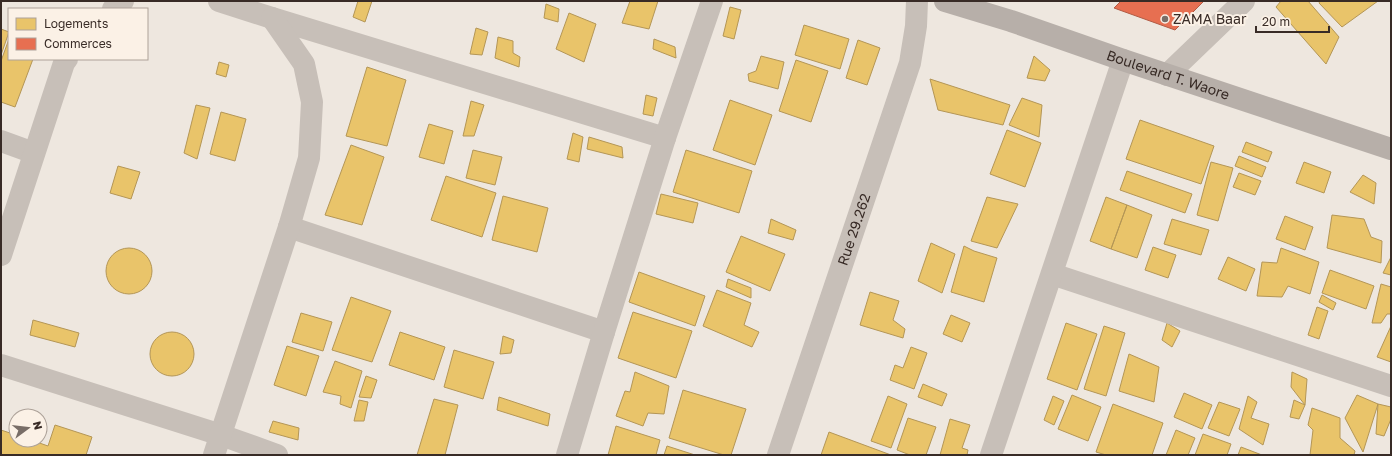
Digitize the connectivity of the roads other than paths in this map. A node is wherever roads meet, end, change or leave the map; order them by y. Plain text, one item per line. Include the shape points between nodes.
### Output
1 (123, 1) edge
2 (223, 1) edge
3 (712, 1) edge
4 (916, 1) edge
5 (945, 1) edge
6 (1244, 1) edge
7 (114, 8) edge
8 (272, 18) junction
9 (66, 60) edge
10 (1123, 60) junction
11 (1167, 75) junction
12 (665, 138) junction
13 (1, 141) edge
14 (1388, 144) edge
15 (34, 153) junction
16 (289, 227) junction
17 (1, 255) edge
18 (1052, 274) junction
19 (604, 332) junction
20 (1, 365) edge
21 (1391, 386) edge
22 (221, 434) junction
23 (214, 455) edge
24 (277, 455) edge
25 (567, 455) edge
26 (778, 455) edge
27 (991, 455) edge

1 - 7 street
2 - 8 street
3 - 12 street
4 - 26 street, Rue 29.262 via 916,26 910,63
5 - 10 street, Boulevard T. Waore
6 - 11 street
8 - 12 street
8 - 16 street via 304,64 312,102 309,158
9 - 15 street
10 - 11 street, Boulevard T. Waore
10 - 18 street
11 - 14 street, Boulevard T. Waore
12 - 19 street
13 - 15 street
15 - 17 street
16 - 19 street
16 - 22 street
18 - 21 street
18 - 27 street
19 - 25 street
20 - 22 street
22 - 23 street
22 - 24 street

